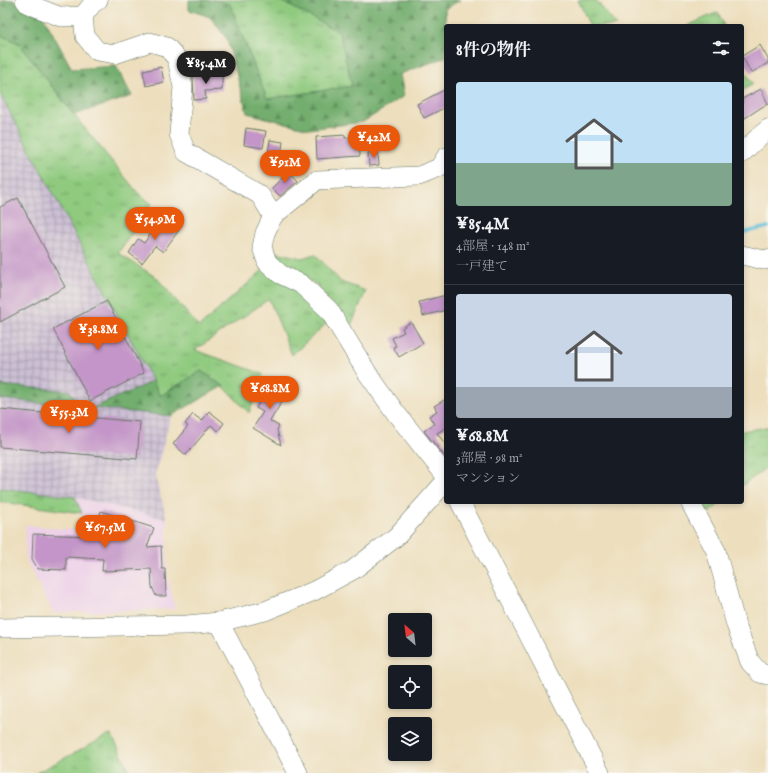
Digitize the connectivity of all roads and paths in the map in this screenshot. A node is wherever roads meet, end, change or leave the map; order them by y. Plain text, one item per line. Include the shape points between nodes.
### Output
1 (25, 0) edge
2 (98, 0) edge
3 (83, 16) junction
4 (768, 129) edge
5 (744, 151) edge
6 (444, 160) edge
7 (273, 216) junction
8 (744, 256) edge
9 (768, 259) edge
10 (444, 473) edge
11 (444, 483) edge
12 (461, 504) edge
13 (691, 504) edge
14 (219, 622) junction
15 (0, 628) edge
16 (768, 675) edge
17 (298, 773) edge
18 (600, 773) edge

1 - 3 street via 28,4 60,17
2 - 3 street
3 - 7 street via 85,36 98,51 115,54 150,42 166,47 178,59 183,87 179,134 186,152 260,195
4 - 5 street
6 - 7 street via 439,168 419,176 317,180
7 - 10 street via 262,247 267,262 280,274 301,284 329,310 366,371
8 - 9 street
11 - 14 street via 397,536 353,570 314,591 265,611
12 - 18 street
13 - 16 street via 716,551 736,625 750,662 760,673
14 - 15 street via 187,625
14 - 17 street

